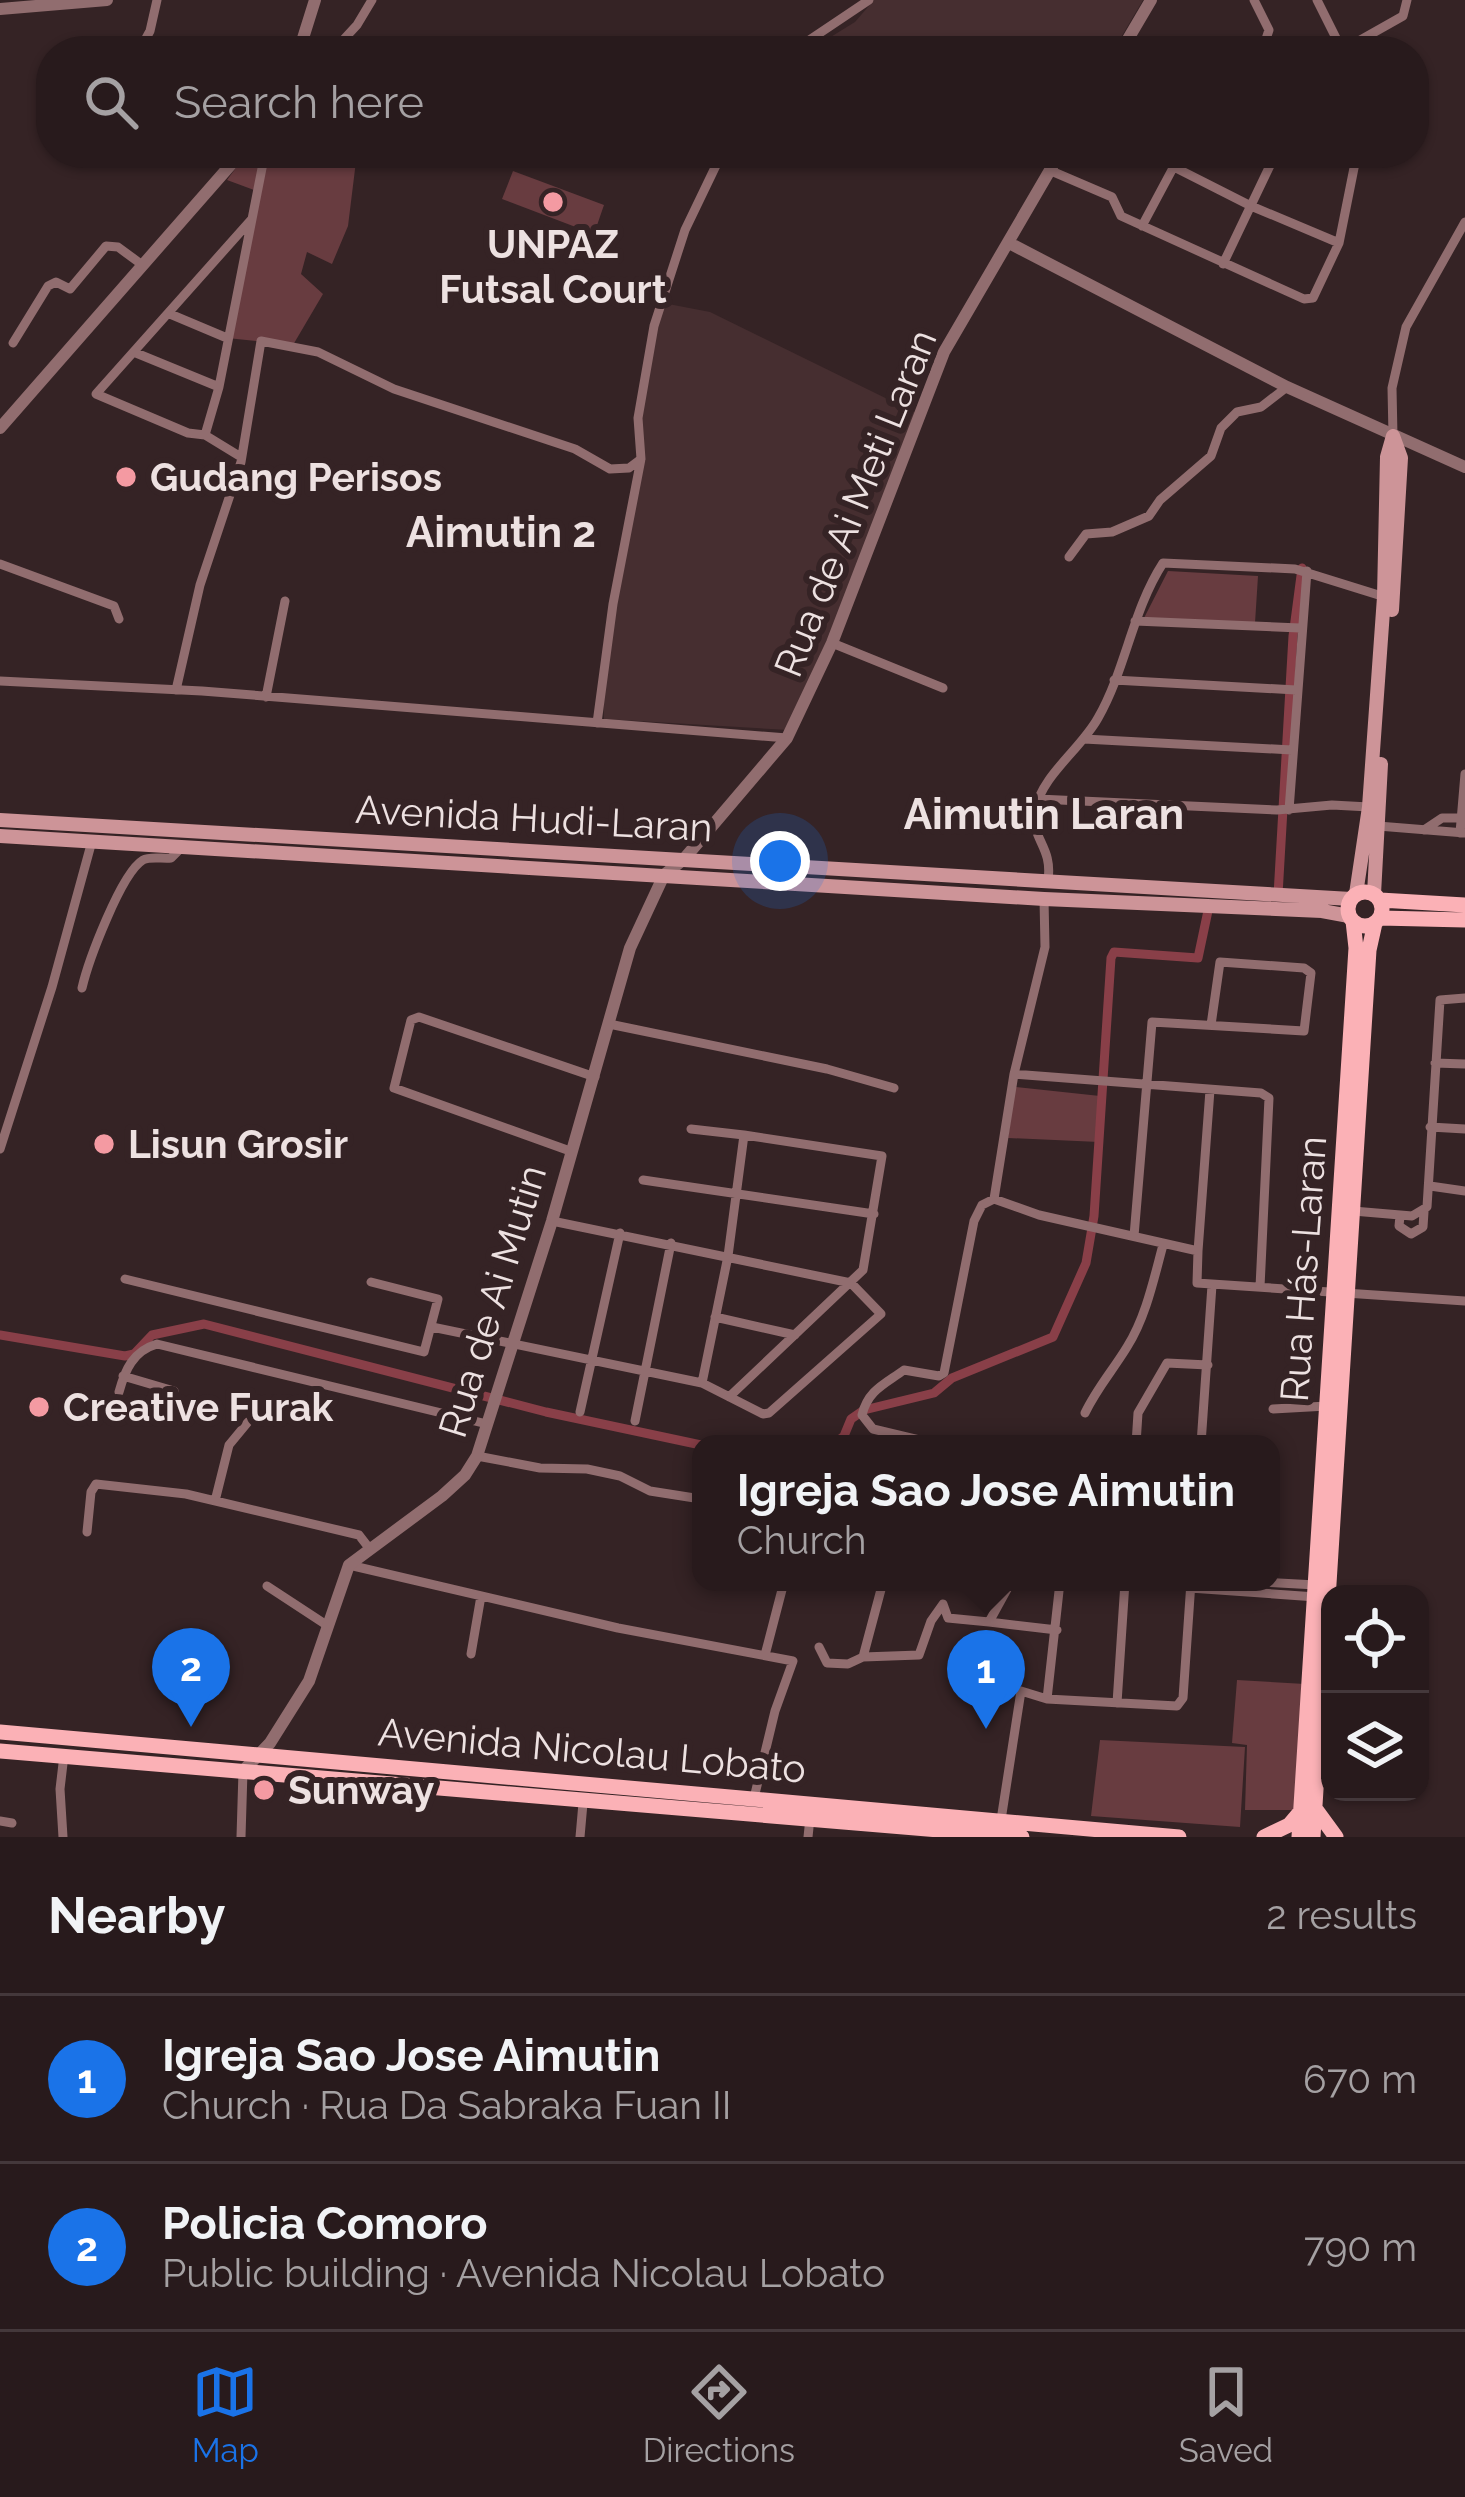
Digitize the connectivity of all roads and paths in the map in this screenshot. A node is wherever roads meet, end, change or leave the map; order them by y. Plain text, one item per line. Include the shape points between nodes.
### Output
1 (107, 0) edge
2 (157, 0) edge
3 (315, 0) edge
4 (371, 0) edge
5 (869, 0) edge
6 (1151, 0) edge
7 (1254, 0) edge
8 (1407, 0) edge
9 (1321, 2) edge
10 (0, 9) edge
11 (146, 36) edge
12 (304, 36) edge
13 (347, 36) edge
14 (815, 36) edge
15 (1130, 36) edge
16 (1267, 36) edge
17 (1336, 36) edge
18 (1368, 36) edge
19 (227, 168) edge
20 (262, 168) edge
21 (715, 168) edge
22 (1173, 168) edge
23 (1176, 168) edge
24 (1269, 168) edge
25 (1354, 168) edge
26 (1049, 170) joint
27 (1251, 206) junction
28 (251, 220) junction
29 (1465, 222) edge
30 (1142, 226) junction
31 (1010, 243) junction
32 (1339, 243) junction
33 (1223, 263) junction
34 (141, 264) junction
35 (210, 268) junction
36 (238, 279) junction
37 (170, 314) junction
38 (227, 338) junction
39 (14, 343) dead end
40 (136, 353) junction
41 (219, 387) junction
42 (1287, 387) junction
43 (0, 428) edge
44 (205, 435) junction
45 (1394, 436) junction
46 (242, 457) junction
47 (641, 459) junction
48 (1465, 467) edge
49 (1069, 556) dead end
50 (0, 564) edge
51 (1301, 570) junction
52 (1388, 598) junction
53 (285, 601) dead end
54 (118, 619) dead end
55 (1135, 620) junction
56 (1294, 628) junction
57 (832, 643) junction
58 (1114, 680) junction
59 (0, 681) edge
60 (944, 688) dead end
61 (176, 690) junction
62 (1291, 690) junction
63 (266, 698) junction
64 (597, 723) junction
65 (787, 738) junction
66 (1084, 739) junction
67 (1286, 750) junction
68 (1465, 774) edge
69 (1038, 799) junction
70 (1369, 807) junction
71 (1283, 810) junction
72 (1461, 818) junction
73 (0, 824) edge
74 (1372, 825) junction
75 (1424, 830) junction
76 (1462, 833) edge
77 (92, 841) junction
78 (182, 847) junction
79 (684, 859) junction
80 (664, 875) junction
81 (1048, 880) junction
82 (1044, 899) junction
83 (1465, 905) edge
84 (1365, 908) junction
85 (1465, 920) edge
86 (82, 988) dead end
87 (1465, 998) edge
88 (609, 1024) junction
89 (1211, 1025) junction
90 (1435, 1063) junction
91 (1465, 1064) edge
92 (1014, 1074) junction
93 (595, 1077) junction
94 (1148, 1084) junction
95 (894, 1088) dead end
96 (1210, 1090) junction
97 (1430, 1127) junction
98 (691, 1129) dead end
99 (1465, 1129) edge
100 (744, 1135) junction
101 (0, 1148) edge
102 (570, 1151) junction
103 (643, 1180) dead end
104 (1430, 1186) junction
105 (1465, 1191) edge
106 (736, 1196) junction
107 (994, 1198) junction
108 (1349, 1202) junction
109 (1424, 1212) junction
110 (874, 1214) junction
111 (1400, 1216) junction
112 (552, 1221) junction
113 (620, 1233) junction
114 (1134, 1236) junction
115 (671, 1243) junction
116 (1163, 1245) junction
117 (1198, 1251) junction
118 (728, 1256) junction
119 (125, 1279) dead end
120 (371, 1282) dead end
121 (851, 1283) junction
122 (1212, 1285) junction
123 (1260, 1287) junction
124 (1342, 1293) junction
125 (1465, 1301) edge
126 (715, 1317) junction
127 (432, 1327) junction
128 (795, 1335) junction
129 (512, 1343) junction
130 (594, 1360) junction
131 (1208, 1364) junction
132 (645, 1371) junction
133 (123, 1376) junction
134 (701, 1383) junction
135 (174, 1391) dead end
136 (119, 1392) dead end
137 (729, 1397) junction
138 (1327, 1406) junction
139 (1273, 1409) dead end
140 (580, 1412) dead end
141 (1085, 1413) dead end
142 (248, 1421) dead end
143 (635, 1421) dead end
144 (488, 1424) junction
145 (898, 1435) edge
146 (1137, 1435) edge
147 (1203, 1435) edge
148 (477, 1456) junction
149 (692, 1498) edge
150 (215, 1501) junction
151 (87, 1532) dead end
152 (369, 1547) junction
153 (350, 1565) junction
154 (1280, 1585) edge
155 (1322, 1585) edge
156 (1322, 1585) edge
157 (267, 1586) dead end
158 (1280, 1589) edge
159 (782, 1591) edge
160 (881, 1591) edge
161 (1006, 1591) edge
162 (1059, 1591) edge
163 (1125, 1591) edge
164 (1191, 1591) edge
165 (1321, 1591) edge
166 (1321, 1591) edge
167 (481, 1596) junction
168 (1321, 1608) edge
169 (989, 1622) junction
170 (328, 1626) junction
171 (1057, 1630) junction
172 (819, 1648) dead end
173 (471, 1654) dead end
174 (765, 1655) junction
175 (863, 1657) junction
176 (1047, 1700) junction
177 (1117, 1703) junction
178 (0, 1732) edge
179 (64, 1738) junction
180 (0, 1751) edge
181 (261, 1755) junction
182 (64, 1756) junction
183 (243, 1772) junction
184 (754, 1798) junction
185 (583, 1803) junction
186 (778, 1808) junction
187 (1309, 1809) junction
188 (810, 1818) junction
189 (1001, 1820) junction
190 (63, 1837) edge
191 (241, 1837) edge
192 (580, 1837) edge
193 (808, 1837) edge
194 (1022, 1837) edge
195 (1178, 1837) edge
196 (1264, 1837) edge
197 (1299, 1837) edge
198 (1313, 1837) edge
199 (1336, 1837) edge

1 - 10 street
2 - 11 street
3 - 12 street
4 - 13 street
5 - 14 street
6 - 15 street
7 - 16 street
8 - 18 street via 1403,16
9 - 17 street
19 - 34 street
20 - 28 street
21 - 47 street via 661,296 638,418
22 - 30 street
23 - 27 street
24 - 27 street
25 - 32 street
26 - 30 street via 1112,197 1121,216
26 - 31 street, Rua de Ai Meti Laran
27 - 32 street
27 - 33 street
28 - 35 street
28 - 36 street
29 - 45 street, Rua Hás-Laran via 1406,327 1392,388
30 - 33 street
31 - 42 street
31 - 57 street, Rua de Ai Meti Laran via 944,352
32 - 33 street via 1313,298 1291,297
34 - 39 street via 106,246 70,289 48,286
34 - 43 street
35 - 36 street
35 - 37 street
36 - 38 street
37 - 38 street
37 - 40 street
38 - 41 street
40 - 41 street
40 - 44 street via 96,394
41 - 44 street
42 - 45 street
42 - 49 street via 1261,407 1237,412 1211,456 1149,516 1086,534
44 - 46 street
45 - 48 street
45 - 52 main road, Rua Hás-Laran via 1401,458
46 - 47 street via 266,340 318,352 394,389 575,449 610,469
46 - 61 street
47 - 64 street
50 - 54 street via 114,605
51 - 52 street
51 - 55 street via 1163,563
51 - 56 street
52 - 70 main road, Rua Hás-Laran
52 - 74 main road, Rua Hás-Laran
53 - 63 street
55 - 56 street
55 - 58 street
56 - 62 street
57 - 60 street
57 - 65 street, Rua de Ai Meti Laran
58 - 62 street
58 - 66 street
59 - 61 street
61 - 63 street
62 - 67 street
63 - 64 street
64 - 65 street
65 - 79 street, Rua de Ai Meti Laran
66 - 67 street
66 - 69 street
67 - 71 street
68 - 72 street
69 - 71 street
69 - 81 street via 1036,834 1049,854
70 - 71 street
70 - 74 main road, Rua Hás-Laran
72 - 75 street
72 - 76 street
73 - 77 main road
73 - 79 main road, Avenida Hudi-Laran
74 - 75 street
74 - 84 main road, Rua Hás-Laran
75 - 76 street
77 - 78 main road
77 - 101 street
78 - 80 main road
78 - 86 street via 171,858 144,860 130,877
79 - 80 street, Rua de Ai Mutin
79 - 81 main road, Avenida Hudi-Laran
80 - 82 main road
80 - 88 street, Rua de Ai Mutin via 630,949
81 - 84 main road, Avenida Hudi-Laran
82 - 84 main road
82 - 92 street via 1045,946
83 - 84 main road, Avenida Hudi-Laran
84 - 85 main road
84 - 108 main road, Rua Hás-Laran via 1356,948
87 - 90 street via 1440,1000
88 - 93 street, Rua de Ai Mutin
88 - 95 street
89 - 89 street via 1304,1031 1311,973 1220,962
89 - 94 street via 1152,1022
90 - 91 street
90 - 97 street
92 - 94 street
92 - 107 street
93 - 102 street, Rua de Ai Mutin
93 - 102 street via 411,1020 394,1088
94 - 96 street
94 - 114 street
96 - 117 street
96 - 123 street via 1261,1094 1272,1103
97 - 99 street
97 - 104 street
98 - 100 street
100 - 106 street
100 - 110 street via 881,1155
102 - 112 street, Rua de Ai Mutin
103 - 106 street
104 - 105 street
104 - 109 street
106 - 110 street
106 - 118 street
107 - 114 street
107 - 145 street via 974,1221 944,1373 904,1370 871,1392 863,1410 873,1429
108 - 111 street
108 - 124 main road, Rua Hás-Laran
109 - 111 street
109 - 111 street via 1423,1227 1411,1234 1399,1226
110 - 121 street via 868,1256
112 - 113 street
112 - 129 street, Rua de Ai Mutin
113 - 115 street
113 - 130 street
114 - 116 street
115 - 118 street
115 - 132 street
116 - 117 street
116 - 141 street via 1128,1346
117 - 122 street via 1197,1282
118 - 121 street
118 - 126 street
119 - 127 street via 423,1353
120 - 127 street via 438,1299
121 - 128 street
121 - 137 street via 881,1314 770,1413
122 - 123 street
122 - 131 street
123 - 124 street
124 - 125 street
124 - 138 main road, Rua Hás-Laran
124 - 155 main road, Rua Hás-Laran
126 - 128 street
126 - 134 street
127 - 129 street
128 - 137 street
129 - 130 street
129 - 144 street, Rua de Ai Mutin
130 - 132 street
130 - 140 street
131 - 146 street via 1167,1363 1138,1413
131 - 147 street
132 - 134 street
132 - 143 street
133 - 135 street
133 - 136 street
133 - 144 street via 137,1354 157,1344
134 - 137 street
138 - 139 street
138 - 156 main road, Rua Hás-Laran
142 - 150 street via 229,1445
144 - 148 street, Rua de Ai Mutin
148 - 149 street via 587,1469
148 - 152 street, Rua de Ai Mutin via 442,1496
150 - 151 street via 96,1484
150 - 152 street via 359,1535
152 - 153 street, Rua de Ai Mutin
153 - 167 street
153 - 170 street, Rua de Ai Mutin
154 - 165 street
157 - 170 street
158 - 166 street
159 - 174 street
160 - 175 street
161 - 169 street
162 - 171 street
163 - 177 street
164 - 177 street via 1184,1698 1177,1706
167 - 173 street
167 - 174 street
168 - 187 main road, Rua Hás-Laran
169 - 171 street
169 - 175 street via 948,1618 943,1604 919,1655
170 - 181 street, Rua de Ai Mutin via 309,1681
171 - 176 street
172 - 175 street via 827,1663
174 - 184 street via 793,1661
176 - 177 street
176 - 189 street via 1021,1691
178 - 179 main road, Avenida Nicolau Lobato
179 - 181 main road, Avenida Nicolau Lobato
179 - 182 street
180 - 182 main road, Avenida Nicolau Lobato
181 - 183 street, Rua de Ai Mutin
181 - 184 main road, Avenida Nicolau Lobato
182 - 183 main road, Avenida Nicolau Lobato
182 - 190 street
183 - 185 main road, Avenida Nicolau Lobato
183 - 191 street
184 - 186 main road, Avenida Nicolau Lobato
185 - 186 main road, Avenida Nicolau Lobato
185 - 192 street
186 - 188 main road, Avenida Nicolau Lobato
186 - 189 main road, Avenida Nicolau Lobato
187 - 196 main road
187 - 197 main road, Rua Hás-Laran
187 - 198 main road, Rua Hás-Laran
187 - 199 main road
188 - 193 street
188 - 194 main road, Avenida Nicolau Lobato
189 - 195 main road, Avenida Nicolau Lobato

